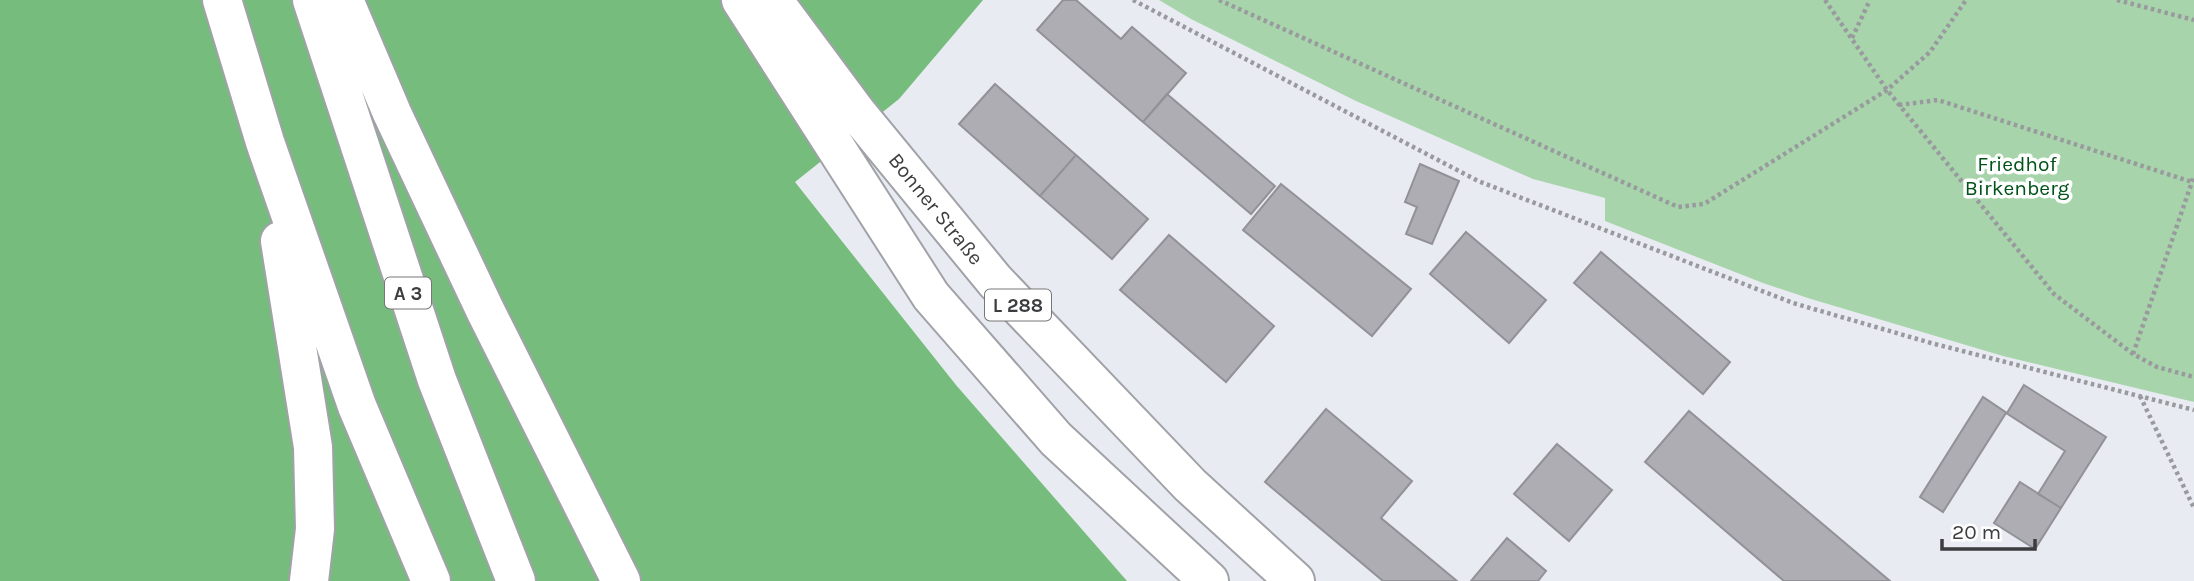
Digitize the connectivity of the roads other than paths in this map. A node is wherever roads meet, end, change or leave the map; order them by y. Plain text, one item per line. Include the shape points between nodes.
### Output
1 (222, 0) edge
2 (312, 0) edge
3 (344, 0) edge
4 (741, 0) edge
5 (773, 0) edge
6 (265, 142) junction
7 (309, 581) edge
8 (431, 581) edge
9 (516, 581) edge
10 (621, 581) edge
11 (1209, 581) edge
12 (1295, 581) edge

1 - 6 main road
2 - 9 main road, A 3 via 437,380
3 - 10 main road via 485,310
4 - 11 main road, Bonner Straße / L 288 via 931,296 1056,439
5 - 12 main road, Bonner Straße / L 288 via 857,113 995,281 1190,485
6 - 7 main road via 313,447 315,529
6 - 8 main road via 357,406

